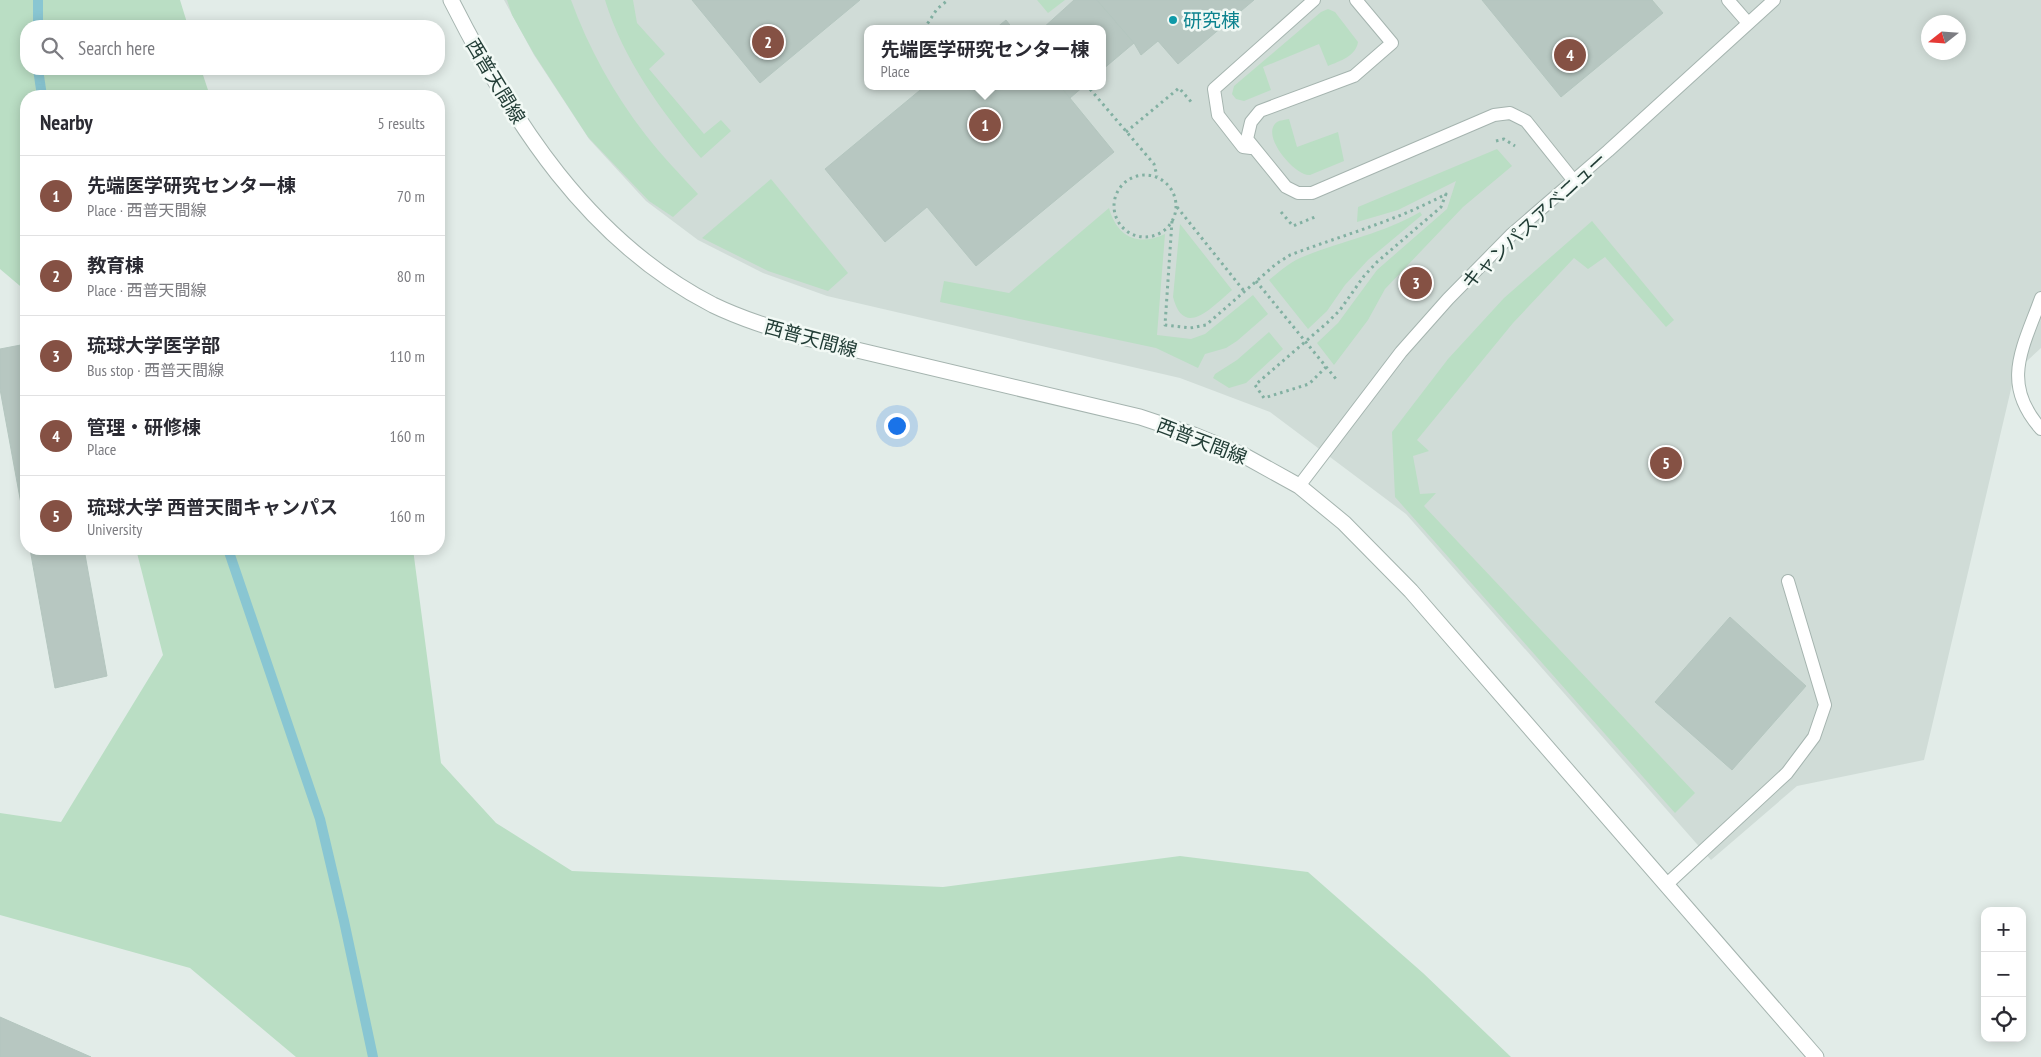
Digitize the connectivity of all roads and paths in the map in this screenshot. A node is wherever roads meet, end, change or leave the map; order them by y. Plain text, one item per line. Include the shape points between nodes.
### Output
1 (450, 0) edge
2 (948, 0) edge
3 (1314, 0) edge
4 (1356, 0) edge
5 (1728, 0) edge
6 (1774, 0) edge
7 (1748, 22) junction
8 (927, 25) edge
9 (1179, 88) dead end
10 (1091, 90) edge
11 (1126, 132) junction
12 (1253, 148) junction
13 (1157, 176) junction
14 (1574, 181) junction
15 (1177, 206) junction
16 (1172, 222) junction
17 (1256, 281) junction
18 (1244, 291) junction
19 (2041, 298) edge
20 (1306, 341) junction
21 (1326, 368) junction
22 (1336, 379) dead end
23 (2041, 429) edge
24 (1299, 486) junction
25 (1788, 580) dead end
26 (1666, 885) junction
27 (1816, 1057) edge

1 - 24 street, 西普天間線 via 531,140 562,181 630,249 713,304 802,338 1140,418 1243,455
2 - 8 path via 937,9
3 - 12 lane via 1214,89 1218,115 1243,147
4 - 12 lane via 1392,43 1354,76 1260,111 1251,122 1247,139
5 - 7 lane
6 - 7 lane, キャンパスアベニュー
7 - 14 lane, キャンパスアベニュー
9 - 11 path
10 - 11 path
11 - 13 path via 1154,164
12 - 14 lane via 1286,187 1298,193 1312,193 1494,115 1510,112 1526,121
13 - 15 path via 1166,182
13 - 16 path via 1135,176 1122,185 1114,205 1116,216 1125,229 1145,237 1155,236
14 - 24 lane, キャンパスアベニュー via 1512,234 1448,299 1401,352
15 - 16 path
15 - 18 path
16 - 18 path via 1165,325 1190,328 1206,325
17 - 18 path
17 - 20 path
17 - 20 path via 1290,255 1390,220 1446,194 1441,207 1377,262 1340,310
19 - 23 lane via 2019,360 2017,379 2021,400
20 - 21 path
20 - 21 path via 1255,385 1264,398 1309,384
21 - 22 path
24 - 26 street, 西普天間線 via 1344,523 1411,591
25 - 26 lane via 1824,705 1814,737 1787,773
26 - 27 street, 西普天間線

